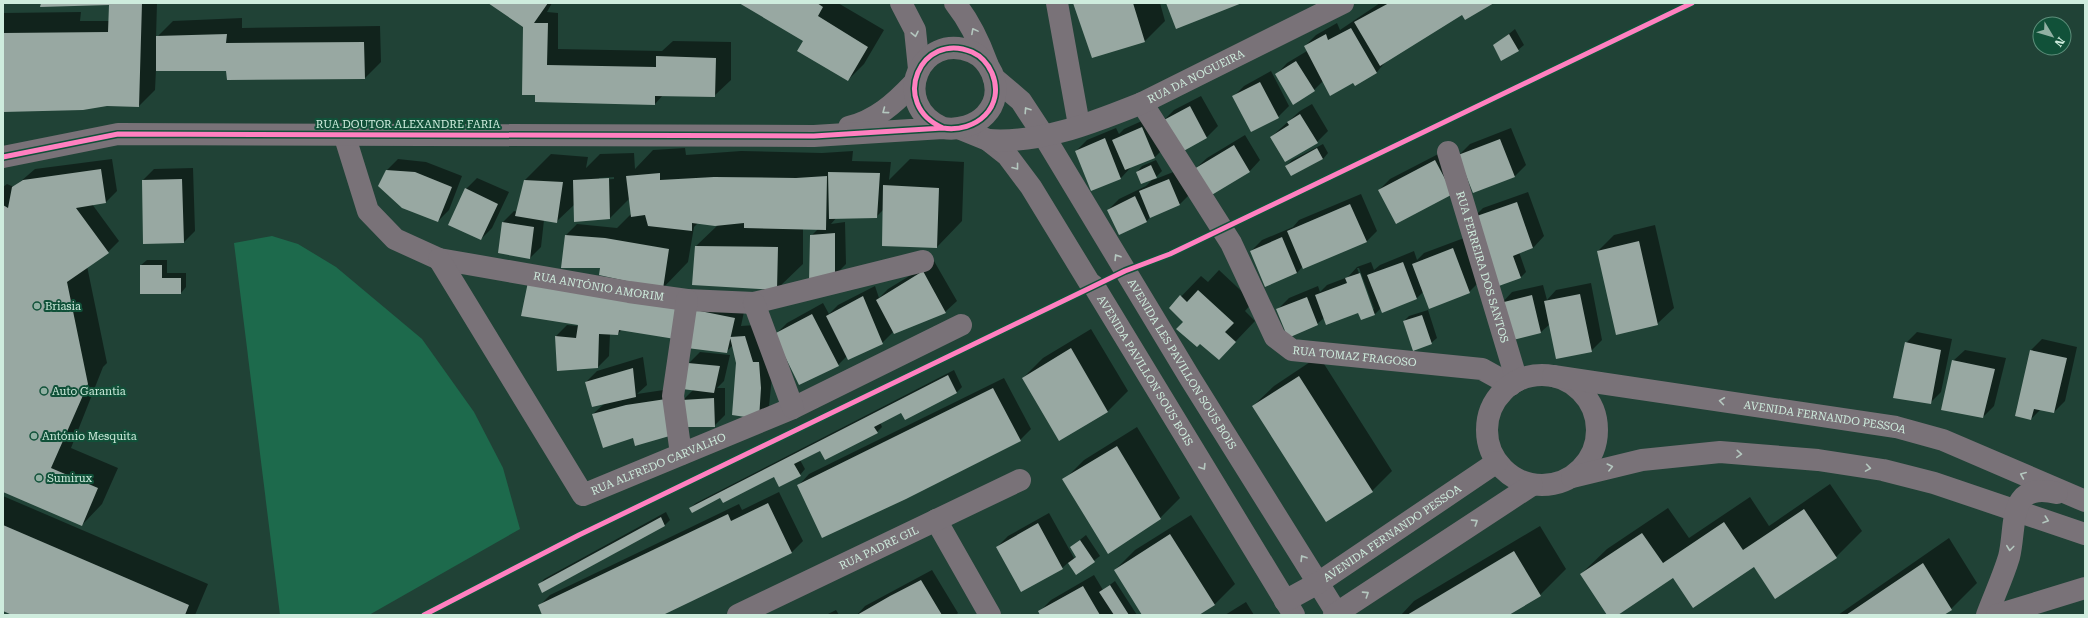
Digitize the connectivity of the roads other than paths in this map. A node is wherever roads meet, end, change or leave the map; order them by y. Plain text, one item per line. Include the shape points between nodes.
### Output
1 (901, 3) edge
2 (955, 3) edge
3 (1057, 3) edge
4 (1343, 3) edge
5 (991, 71) junction
6 (916, 76) junction
7 (1142, 103) junction
8 (1079, 125) junction
9 (952, 129) junction
10 (344, 134) junction
11 (814, 136) junction
12 (1044, 136) junction
13 (988, 140) junction
14 (1448, 152) dead end
15 (3, 157) edge
16 (439, 259) junction
17 (922, 261) dead end
18 (687, 300) junction
19 (754, 303) junction
20 (961, 325) dead end
21 (1553, 376) junction
22 (1514, 383) junction
23 (793, 408) junction
24 (681, 454) junction
25 (1497, 462) junction
26 (1572, 476) junction
27 (1020, 480) dead end
28 (1532, 485) junction
29 (2081, 500) edge
30 (2015, 509) junction
31 (936, 520) junction
32 (2085, 534) edge
33 (2085, 574) edge
34 (1318, 582) junction
35 (2085, 588) edge
36 (2033, 604) junction
37 (1290, 608) edge
38 (1336, 614) edge
39 (738, 615) edge
40 (990, 615) edge
41 (1987, 615) edge
42 (1997, 615) edge

1 -> 6 street via 915,30
5 -> 2 street via 967,18
3 - 8 street
4 - 7 street, RUA DA NOGUEIRA
5 - 6 street via 977,54 965,49 952,48 938,51 927,58
5 - 9 street via 996,92 989,111 974,125
12 -> 5 street, AVENIDA LES PAVILLON SOUS BOIS via 1020,101
6 - 9 street via 914,96 924,116 933,124
6 -> 11 street via 898,100 871,120
7 - 8 street, RUA DA NOGUEIRA
7 - 22 street, RUA TOMAZ FRAGOSO via 1231,243 1275,336 1280,341 1292,350 1482,369
8 - 12 street, RUA DA NOGUEIRA
9 - 11 street
9 - 13 street, AVENIDA PAVILLON SOUS BOIS
10 - 11 street, RUA DOUTOR ALEXANDRE FARIA
10 - 15 street, RUA DOUTOR ALEXANDRE FARIA via 118,134
10 - 16 street, RUA ANTÓNIO AMORIM via 368,211 395,239
12 - 13 street, RUA DA NOGUEIRA via 1010,142
34 -> 12 street, AVENIDA LES PAVILLON SOUS BOIS via 1190,378
13 -> 37 street, AVENIDA PAVILLON SOUS BOIS via 1007,154 1031,188 1094,286
14 - 22 street, RUA FERREIRA DOS SANTOS
16 - 18 street, RUA ANTÓNIO AMORIM
16 - 24 street, RUA ALFREDO CARVALHO via 583,495
17 - 19 street, RUA ANTÓNIO AMORIM
18 - 19 street, RUA ANTÓNIO AMORIM
18 - 24 street via 673,396
19 - 23 street
20 - 23 street, RUA ALFREDO CARVALHO
21 - 22 street via 1535,376
21 - 26 street via 1570,382 1584,394 1594,410 1598,429 1595,447 1586,464
29 -> 21 street, AVENIDA FERNANDO PESSOA via 1943,440 1896,427
22 - 25 street via 1498,397 1490,412 1489,447
23 - 24 street, RUA ALFREDO CARVALHO
25 - 28 street via 1506,473
25 - 34 street, AVENIDA FERNANDO PESSOA
26 - 28 street via 1560,483
26 -> 30 street via 1642,460 1720,452 1818,460 1882,470 1934,483
27 - 31 street, RUA PADRE GIL
38 -> 28 street
29 - 30 street via 2039,491 2023,496
30 -> 32 street
30 -> 41 street via 2009,557
31 - 39 street, RUA PADRE GIL
31 - 40 street
33 - 36 street via 2053,588
34 - 37 street, AVENIDA FERNANDO PESSOA
34 - 38 street, AVENIDA LES PAVILLON SOUS BOIS
35 - 36 street
36 - 42 street

